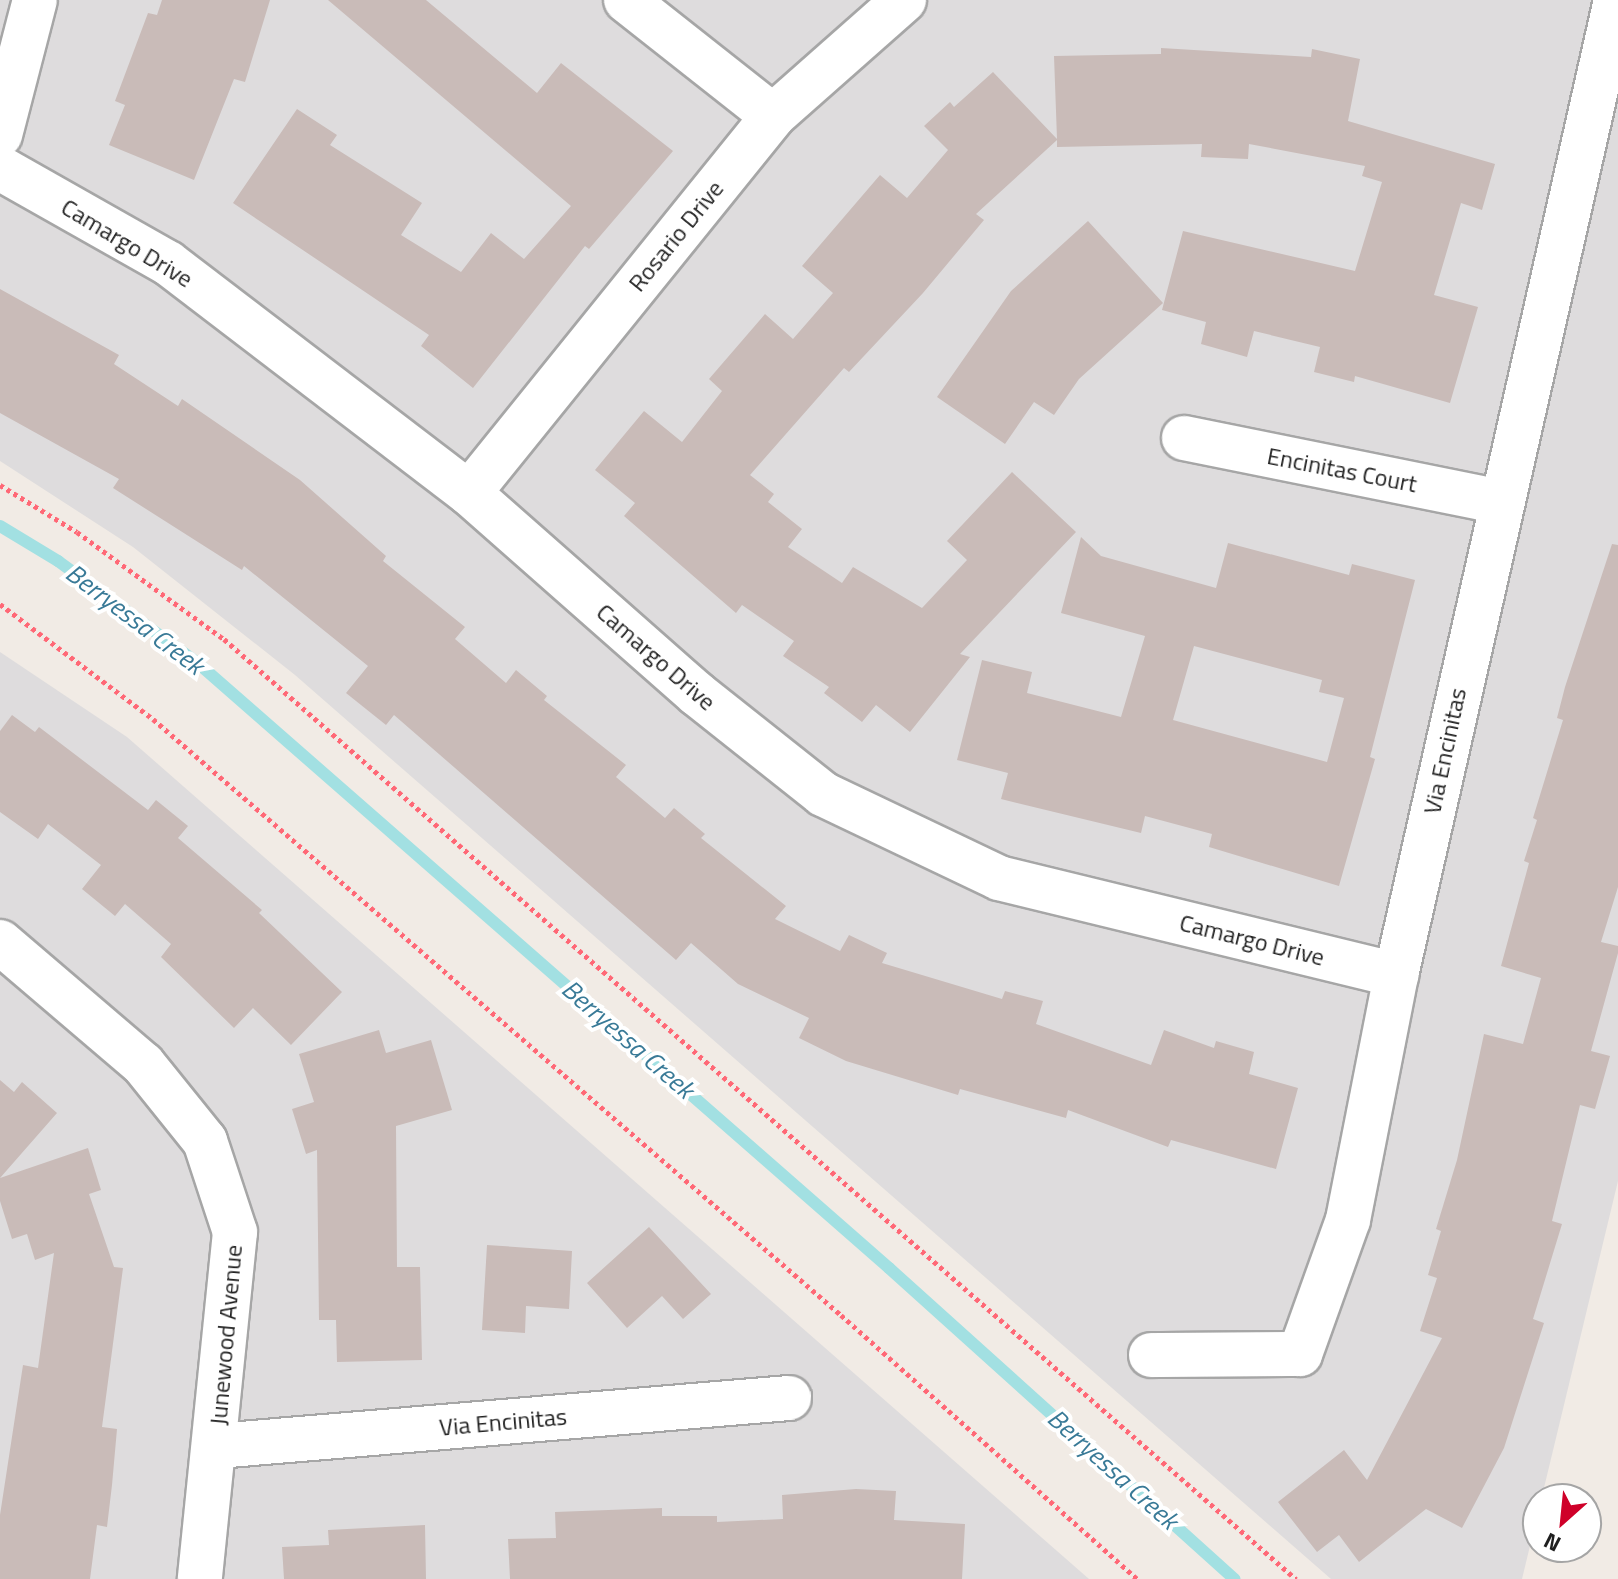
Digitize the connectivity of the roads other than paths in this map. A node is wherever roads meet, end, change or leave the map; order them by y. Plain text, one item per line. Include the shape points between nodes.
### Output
1 (35, 0) edge
2 (626, 0) edge
3 (904, 0) edge
4 (1616, 0) edge
5 (773, 116) junction
6 (0, 135) edge
7 (0, 168) edge
8 (1184, 438) dead end
9 (469, 493) junction
10 (1500, 502) junction
11 (0, 942) edge
12 (1396, 975) junction
13 (1151, 1355) dead end
14 (789, 1398) dead end
15 (217, 1446) junction
16 (200, 1579) edge

1 - 6 street
2 - 5 street
3 - 5 street, Rosario Drive
4 - 10 street, Via Encinitas
5 - 9 street, Rosario Drive
7 - 9 street, Camargo Drive via 168,263
8 - 10 street, Encinitas Court
9 - 12 street, Camargo Drive via 697,694 823,794 999,878
10 - 12 street, Via Encinitas
11 - 15 street, Junewood Avenue via 143,1064 205,1141 235,1232
12 - 13 street, Via Encinitas via 1348,1220 1300,1354
14 - 15 street, Via Encinitas
15 - 16 street, Junewood Avenue

